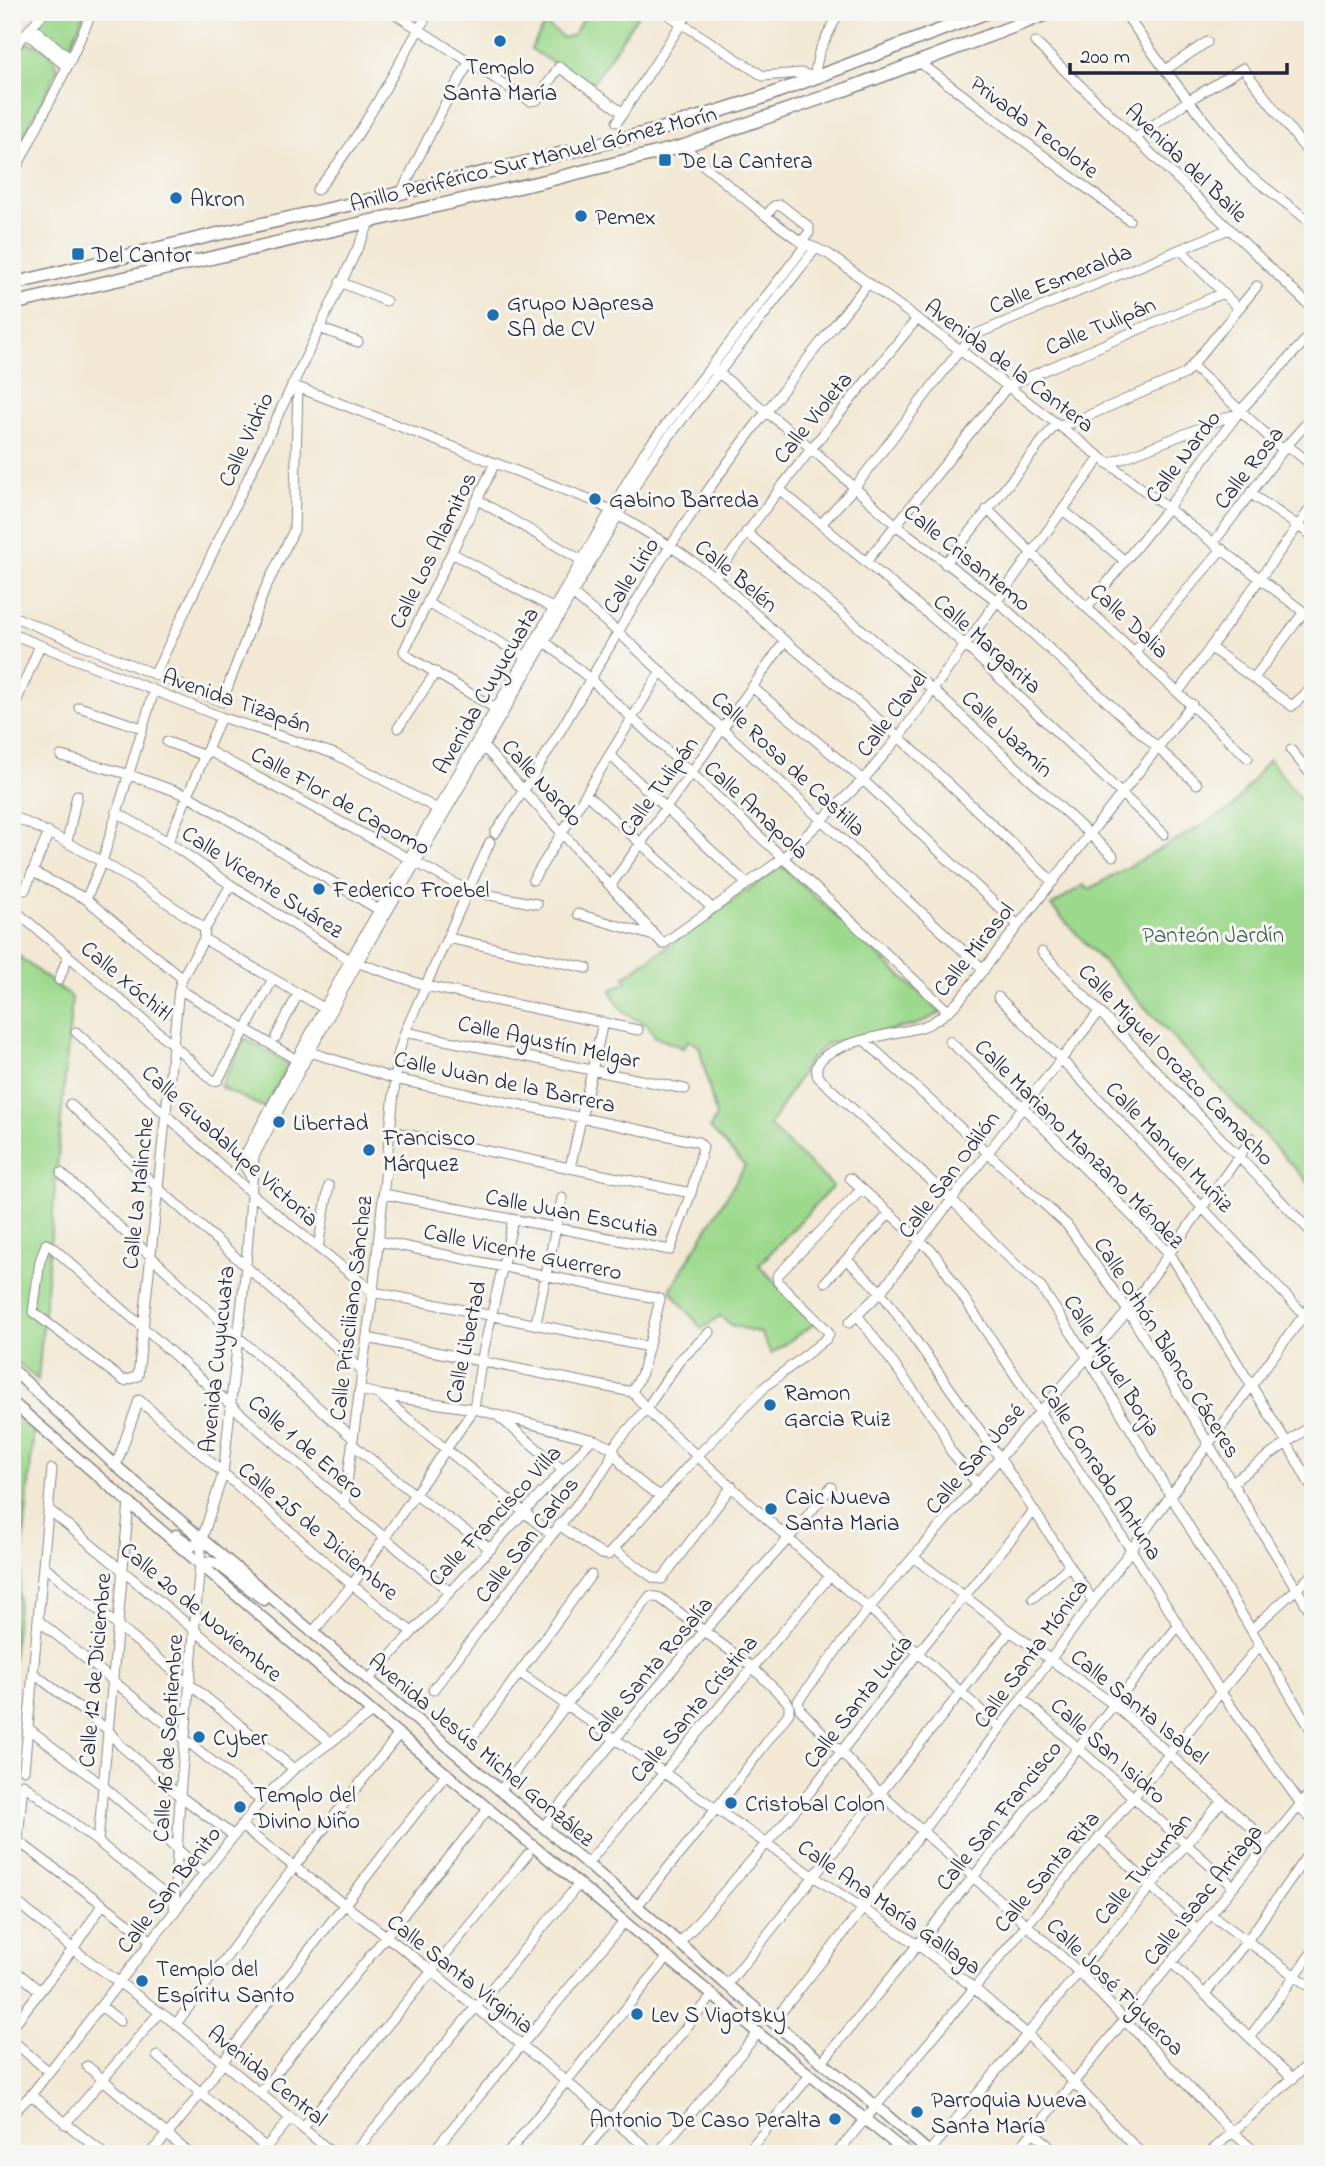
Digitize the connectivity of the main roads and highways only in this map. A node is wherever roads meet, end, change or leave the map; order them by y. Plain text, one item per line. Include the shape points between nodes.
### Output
1 (977, 12) edge
2 (988, 12) edge
3 (1052, 12) edge
4 (957, 24) junction
5 (12, 284) edge
6 (12, 304) edge
7 (12, 1369) edge
8 (12, 1402) edge
9 (142, 1514) junction
10 (202, 1539) junction
11 (200, 1565) junction
12 (286, 1610) junction
13 (930, 2153) edge
14 (908, 2154) edge

1 - 4 highway
2 - 4 highway, Anillo Periférico Sur Manuel Gómez Morín
3 - 6 highway, Anillo Periférico Sur Manuel Gómez Morín via 684,146
4 - 5 highway, Anillo Periférico Sur Manuel Gómez Morín via 761,98 658,130
7 - 10 main road, Avenida Jesús Michel González
8 - 9 main road, Avenida Jesús Michel González
9 - 10 main road via 190,1545
9 - 11 main road, Avenida Jesús Michel González
10 - 12 main road, Avenida Jesús Michel González
11 - 12 main road via 218,1564 271,1605
11 - 14 main road, Avenida Jesús Michel González
12 - 13 main road, Avenida Jesús Michel González

